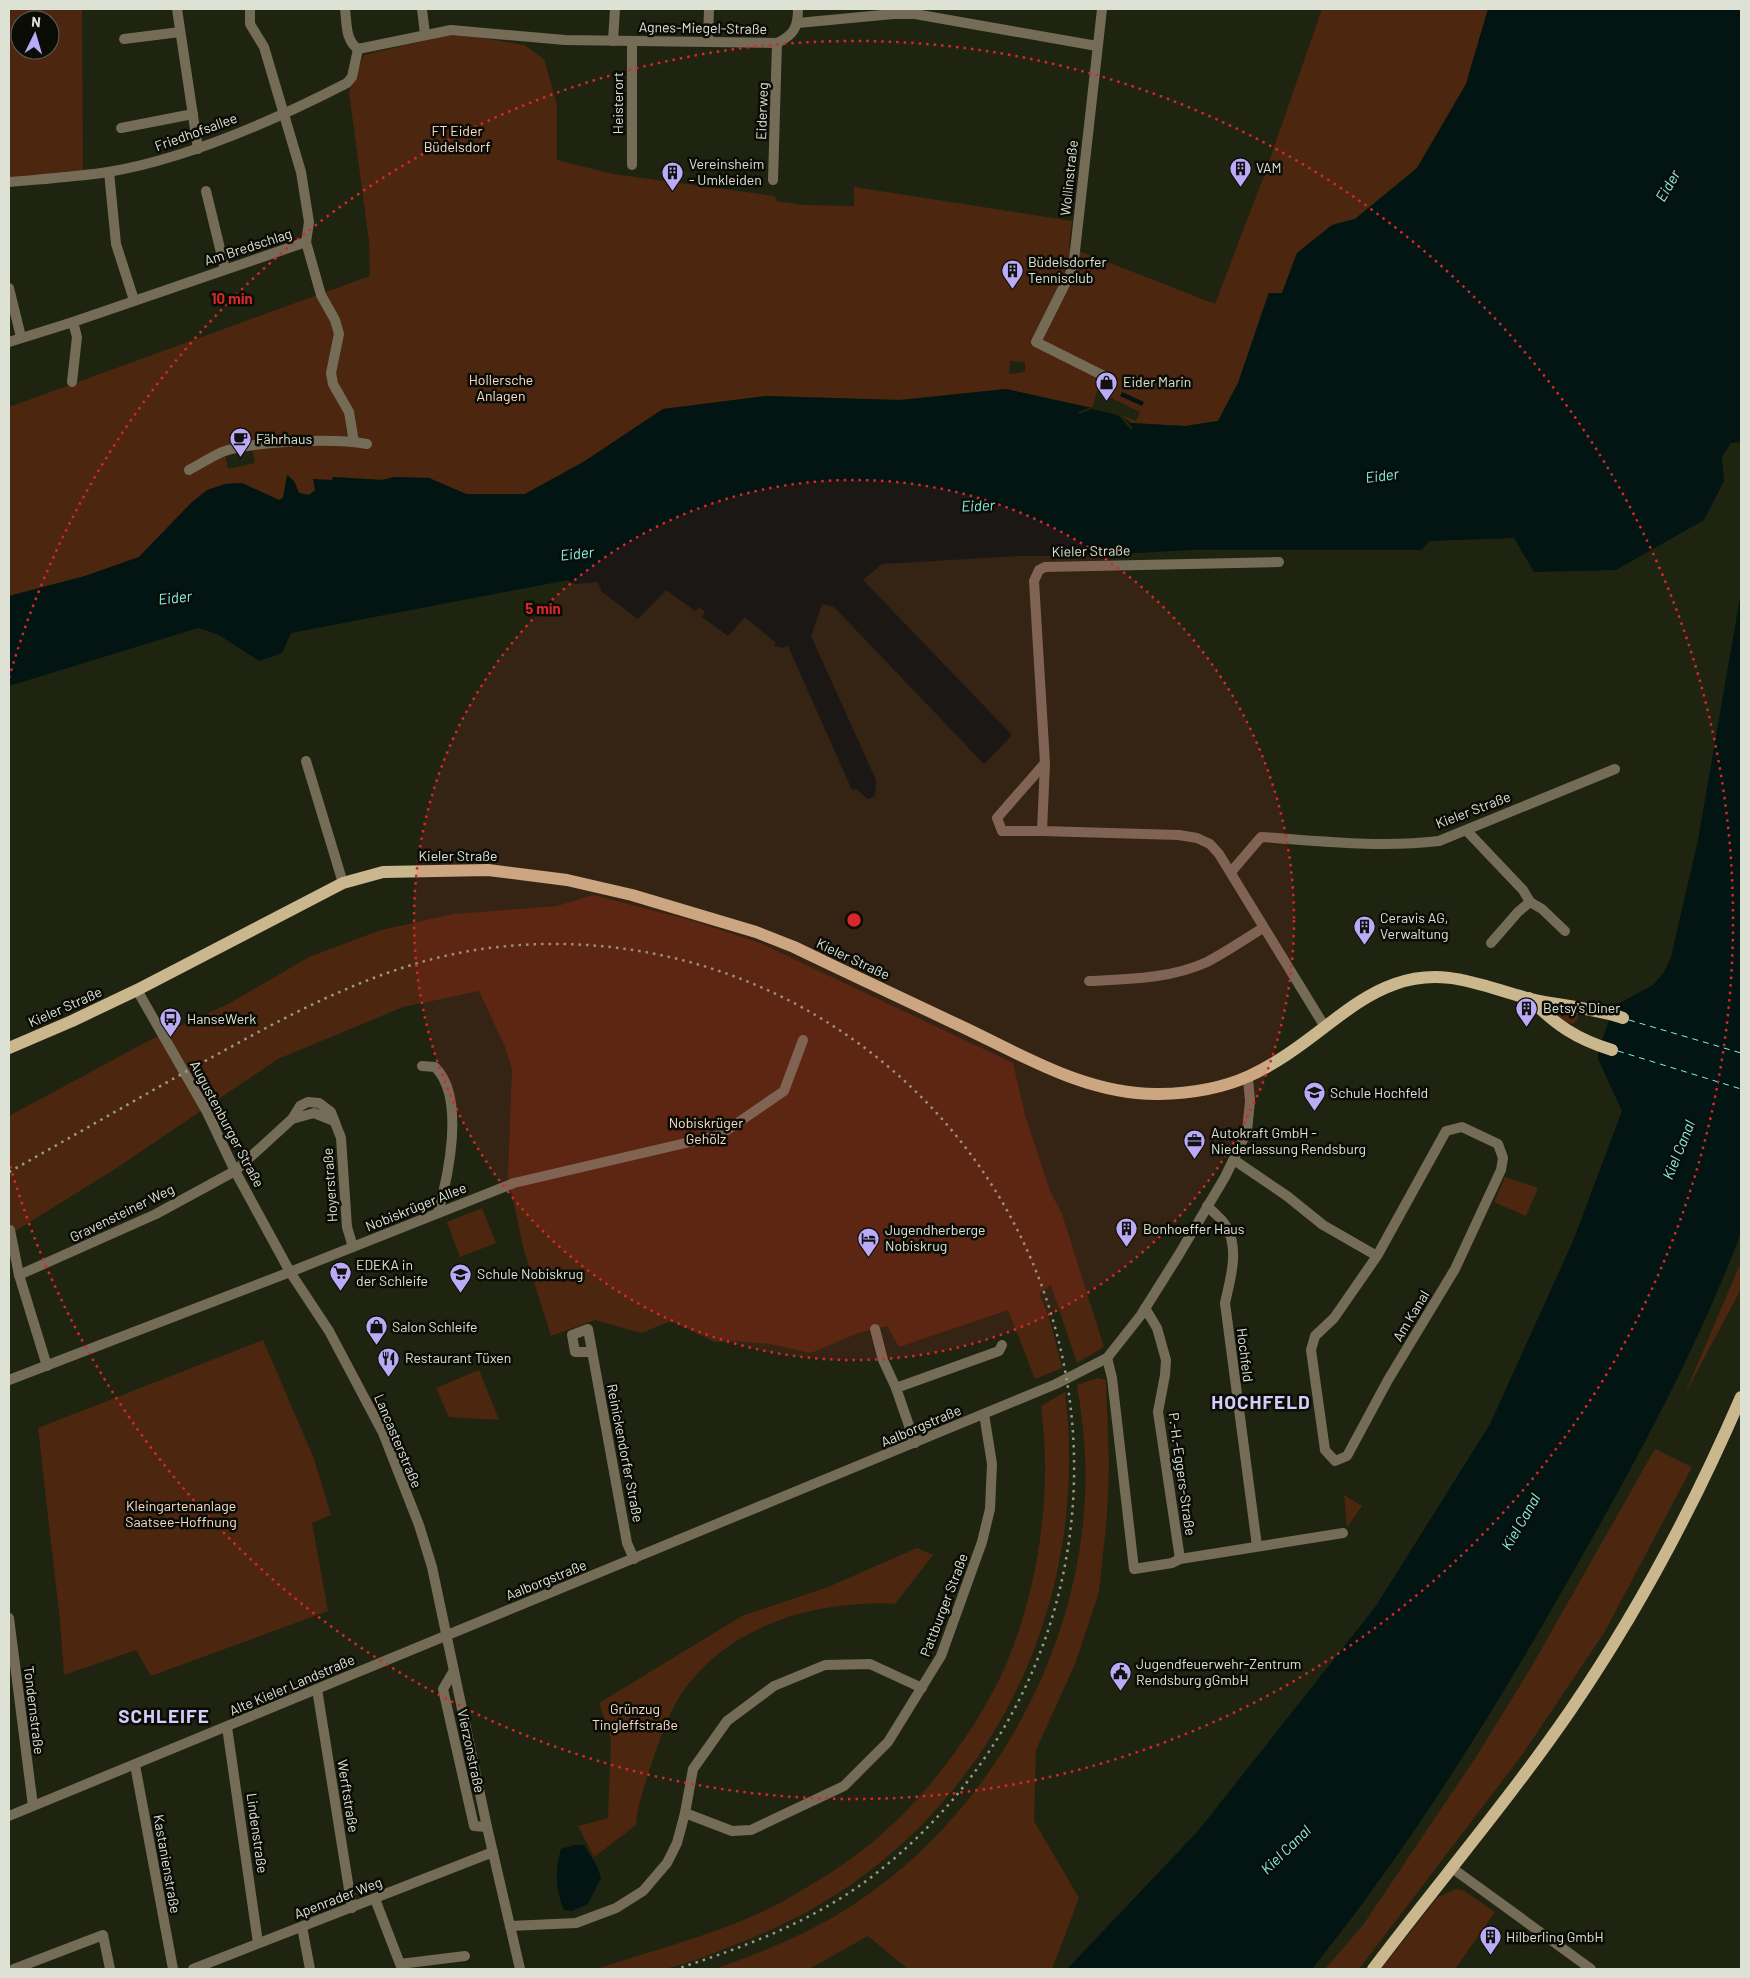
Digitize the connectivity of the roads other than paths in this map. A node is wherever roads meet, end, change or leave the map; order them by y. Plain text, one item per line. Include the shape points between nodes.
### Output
1 (177, 9) edge
2 (250, 9) edge
3 (345, 9) edge
4 (422, 9) edge
5 (615, 9) edge
6 (709, 9) edge
7 (798, 9) edge
8 (1102, 9) edge
9 (798, 23) junction
10 (180, 32) junction
11 (425, 34) junction
12 (124, 39) dead end
13 (613, 41) junction
14 (632, 42) junction
15 (708, 42) junction
16 (777, 43) junction
17 (1097, 46) junction
18 (358, 48) junction
19 (284, 113) junction
20 (193, 114) junction
21 (120, 128) dead end
22 (198, 148) junction
23 (632, 165) dead end
24 (109, 172) junction
25 (773, 180) dead end
26 (9, 182) edge
27 (206, 191) dead end
28 (306, 242) junction
29 (225, 270) junction
30 (9, 288) edge
31 (134, 300) junction
32 (73, 322) junction
33 (21, 337) junction
34 (9, 342) edge
35 (72, 382) dead end
36 (1104, 389) dead end
37 (354, 442) junction
38 (367, 444) dead end
39 (189, 470) dead end
40 (1279, 562) dead end
41 (306, 761) dead end
42 (1045, 762) junction
43 (1615, 769) dead end
44 (1466, 830) junction
45 (1042, 831) junction
46 (1231, 872) junction
47 (343, 883) junction
48 (1530, 902) junction
49 (1263, 928) junction
50 (1565, 931) dead end
51 (1491, 944) dead end
52 (1089, 981) dead end
53 (137, 990) junction
54 (1529, 998) junction
55 (1623, 1018) dead end
56 (1325, 1027) junction
57 (803, 1040) dead end
58 (10, 1045) edge
59 (1612, 1050) dead end
60 (422, 1066) dead end
61 (1248, 1078) junction
62 (1234, 1160) junction
63 (235, 1170) junction
64 (1207, 1206) junction
65 (438, 1213) junction
66 (10, 1230) edge
67 (353, 1247) junction
68 (1377, 1256) junction
69 (290, 1272) junction
70 (19, 1275) junction
71 (1145, 1308) junction
72 (875, 1329) dead end
73 (1002, 1345) dead end
74 (592, 1352) dead end
75 (1107, 1358) junction
76 (47, 1366) junction
77 (9, 1380) edge
78 (896, 1388) junction
79 (1741, 1397) edge
80 (984, 1414) junction
81 (915, 1443) junction
82 (1343, 1533) dead end
83 (1257, 1546) junction
84 (634, 1559) junction
85 (1180, 1559) junction
86 (9, 1618) edge
87 (447, 1636) junction
88 (922, 1688) junction
89 (317, 1689) junction
90 (227, 1727) junction
91 (135, 1765) junction
92 (32, 1806) junction
93 (685, 1813) junction
94 (9, 1816) edge
95 (493, 1852) junction
96 (1452, 1868) junction
97 (375, 1899) junction
98 (352, 1908) junction
99 (510, 1926) junction
100 (302, 1927) junction
101 (258, 1943) junction
102 (465, 1956) dead end
103 (14, 1969) edge
104 (110, 1969) edge
105 (173, 1969) edge
106 (193, 1969) edge
107 (310, 1969) edge
108 (520, 1969) edge
109 (1373, 1969) edge
110 (1590, 1969) edge

1 - 10 street
2 - 19 street, Am Bredschlag via 250,24 264,47
3 - 18 street via 351,44
4 - 11 street
5 - 13 street
6 - 15 street
7 - 9 street
8 - 17 street, Wollinstraße
9 - 16 street, Agnes-Miegel-Straße via 794,31
9 - 17 street via 914,14
10 - 12 street
10 - 20 street
11 - 13 street, Agnes-Miegel-Straße via 451,30 481,31 531,38
11 - 18 street, Agnes-Miegel-Straße
13 - 14 street, Agnes-Miegel-Straße
14 - 15 street, Agnes-Miegel-Straße
14 - 23 street, Heisterort
15 - 16 street, Agnes-Miegel-Straße
16 - 25 street, Eiderweg
17 - 36 street, Wollinstraße via 1074,260 1036,342 1102,375
18 - 19 street, Friedhofsallee via 352,77 347,83
19 - 22 street, Friedhofsallee
19 - 28 street, Am Bredschlag via 301,172 309,222
20 - 21 street
20 - 22 street
22 - 24 street, Friedhofsallee
24 - 26 street, Friedhofsallee
24 - 31 street via 116,244
27 - 29 street
28 - 29 street, Am Bredschlag
28 - 37 street via 321,295 336,320 338,334 331,373 333,384 349,412
29 - 31 street, Am Bredschlag
30 - 33 street
31 - 32 street, Am Bredschlag
32 - 33 street, Am Bredschlag
32 - 35 street via 77,337
33 - 34 street, Am Bredschlag
37 - 38 street
37 - 39 street via 249,446 223,452
40 - 42 street, Kieler Straße via 1045,567 1038,570 1034,581
41 - 47 street
42 - 45 street, Kieler Straße
42 - 45 street via 997,818 1002,832
43 - 44 street, Kieler Straße
44 - 46 street, Kieler Straße via 1438,841 1408,844 1261,837
44 - 48 street via 1523,890
45 - 46 street via 1197,838 1210,844
46 - 49 street
47 - 53 main road, Kieler Straße
47 - 61 main road, Kieler Straße via 383,872 420,870 504,871 567,880 632,895 756,932 1074,1078 1122,1092 1179,1093 1215,1088
48 - 50 street
48 - 51 street
49 - 52 street via 1206,962 1185,970 1144,978
49 - 56 street
53 - 58 main road, Kieler Straße
53 - 63 street, Augustenburger Straße via 207,1112
54 - 55 main road, Kieler Straße
54 - 56 main road, Kieler Straße via 1461,978 1412,979 1376,992
54 - 59 main road, Kieler Straße via 1572,1034
56 - 61 main road, Kieler Straße via 1270,1067
57 - 65 street, Nobiskrüger Allee via 784,1091 720,1135 514,1183
60 - 65 street via 435,1067 444,1078 452,1125 448,1180
61 - 62 street, Aalborgstraße via 1247,1131
62 - 64 street, Aalborgstraße
62 - 68 street via 1323,1225
63 - 67 street, Hoyerstraße via 292,1119 314,1114 334,1122 341,1138 347,1227
63 - 69 street, Augustenburger Straße
63 - 70 street, Gravensteiner Weg via 156,1214
64 - 71 street, Aalborgstraße
64 - 83 street, Hochfeld via 1226,1226 1231,1241 1233,1265 1225,1304
65 - 67 street, Nobiskrüger Allee
66 - 70 street
67 - 69 street, Nobiskrüger Allee
68 - 68 street, Am Kanal via 1446,1131 1462,1127 1498,1144 1503,1158 1501,1170 1455,1269 1388,1380 1347,1456 1335,1461 1325,1450 1311,1350 1315,1336 1334,1318
69 - 76 street, Nobiskrüger Allee
69 - 87 street, Lancasterstraße via 329,1331 383,1433 419,1525
70 - 76 street
71 - 75 street, Aalborgstraße
71 - 85 street, P.-H.-Eggers-Straße via 1157,1328 1166,1360 1158,1412
72 - 78 street via 883,1360
73 - 78 street via 999,1351
74 - 84 street, Reinickendorfer Straße via 628,1543
75 - 80 street, Aalborgstraße via 1056,1384
75 - 85 street via 1134,1569
76 - 77 street, Nobiskrüger Allee
78 - 81 street
79 - 96 main road via 1678,1528 1623,1628 1549,1740
80 - 81 street, Aalborgstraße
80 - 88 street, Pattburger Straße via 992,1464 990,1509 980,1549 941,1656
81 - 84 street, Aalborgstraße
82 - 83 street
83 - 85 street
84 - 87 street, Aalborgstraße
86 - 92 street, Tondernstraße
87 - 89 street, Alte Kieler Landstraße
87 - 95 street, Vierzonstraße
88 - 93 street, Pattburger Straße via 888,1742 844,1786 750,1830 732,1831
88 - 93 street via 870,1664 825,1665 774,1686 727,1722 693,1769
89 - 90 street, Alte Kieler Landstraße
89 - 98 street, Werftstraße
90 - 91 street, Alte Kieler Landstraße
90 - 101 street, Lindenstraße
91 - 92 street, Alte Kieler Landstraße
91 - 105 street, Kastanienstraße
92 - 94 street, Alte Kieler Landstraße
93 - 99 street via 677,1843 667,1863 643,1891 616,1908 576,1923
95 - 97 street, Apenrader Weg
95 - 99 street, Vierzonstraße
96 - 109 main road
96 - 110 street
97 - 98 street, Apenrader Weg
97 - 102 street via 400,1964
98 - 100 street, Apenrader Weg
99 - 108 street, Vierzonstraße
100 - 101 street, Apenrader Weg
100 - 107 street
101 - 106 street, Apenrader Weg
103 - 104 street via 103,1935

